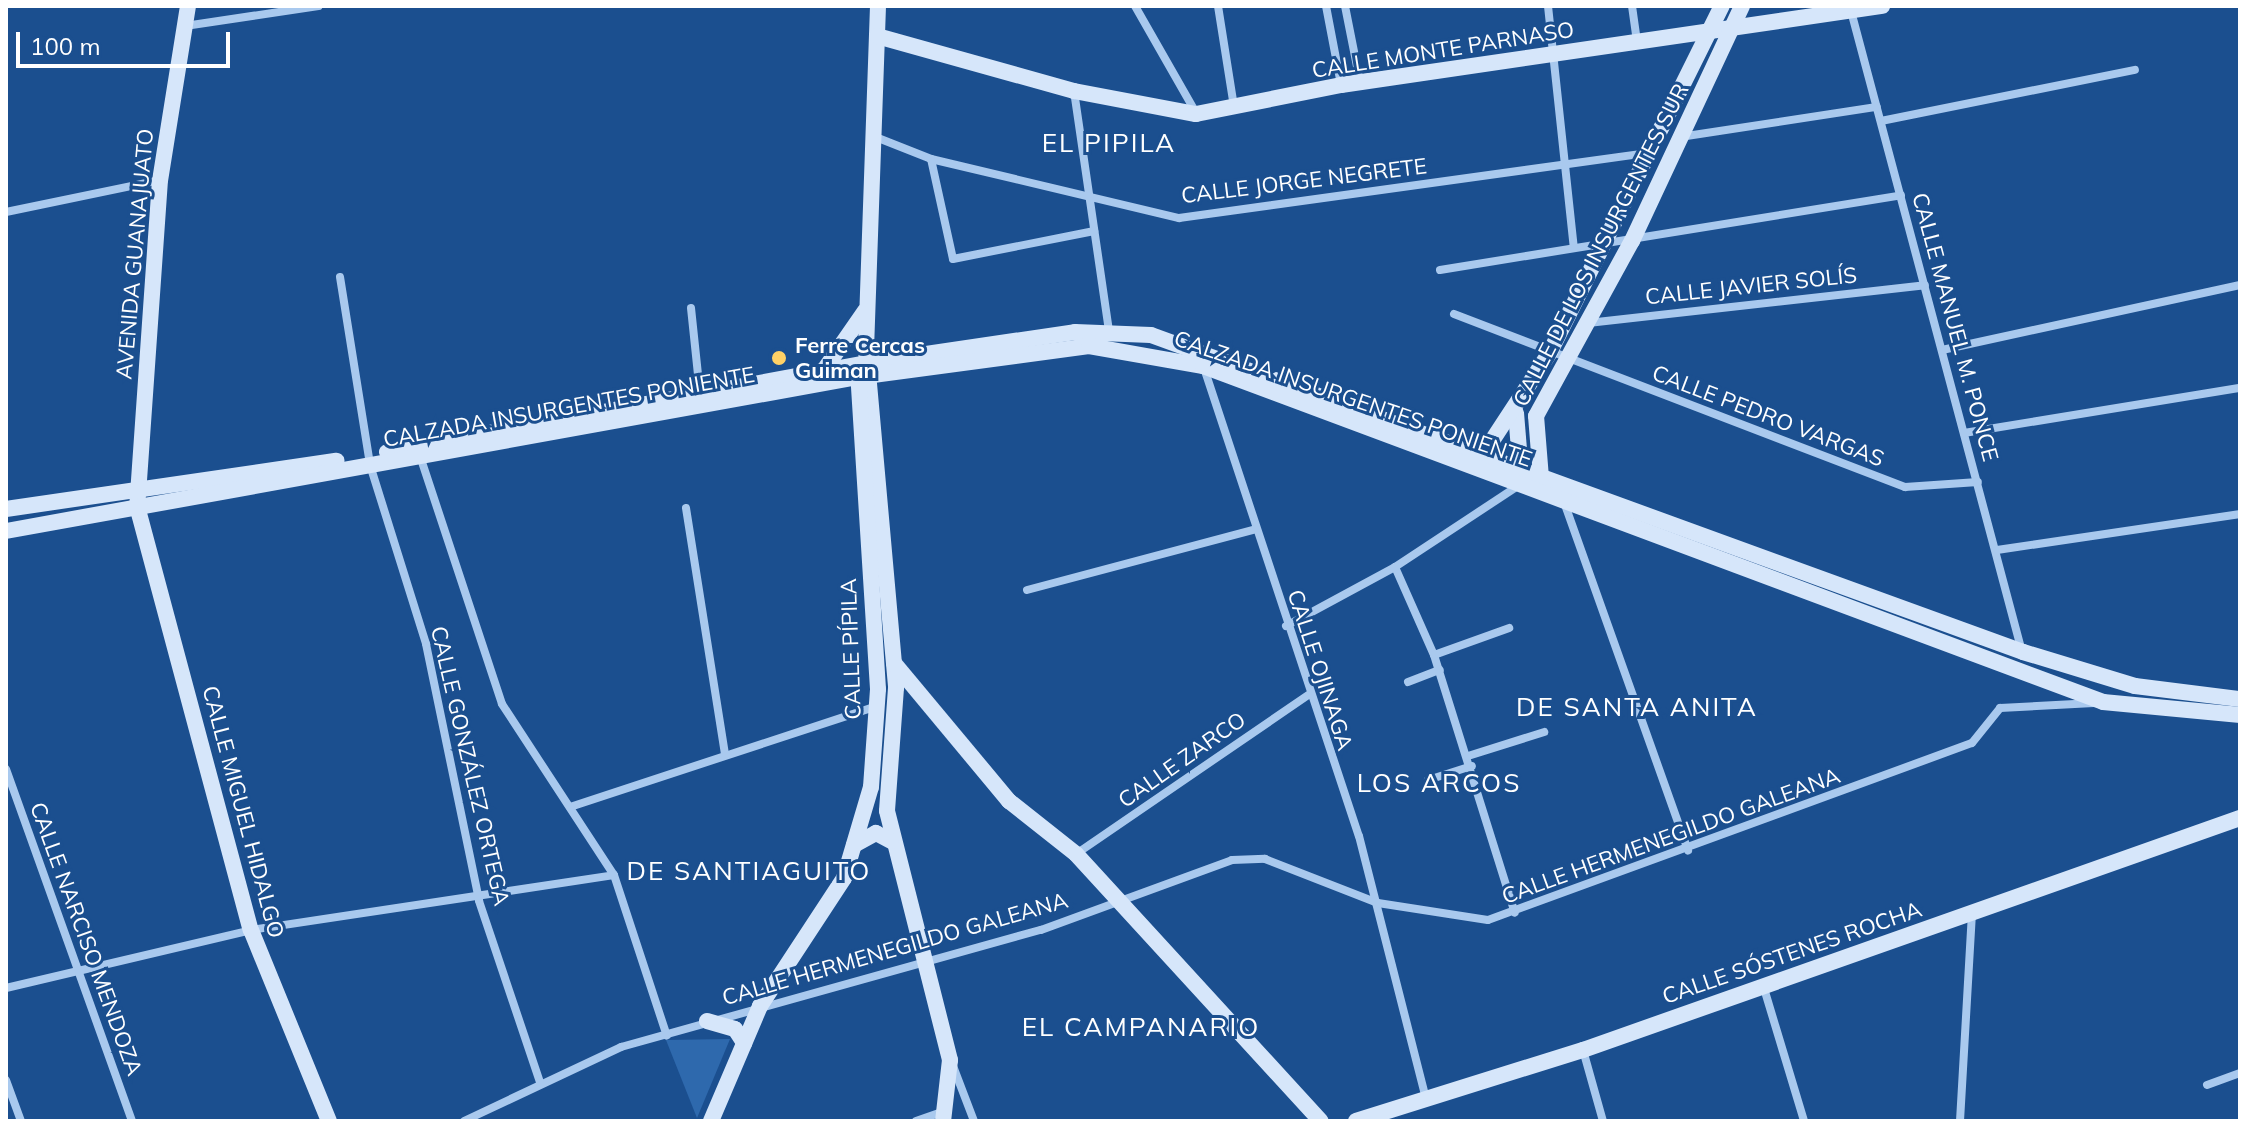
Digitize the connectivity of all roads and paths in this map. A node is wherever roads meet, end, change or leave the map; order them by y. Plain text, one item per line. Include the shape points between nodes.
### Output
1 (188, 6) edge
2 (319, 6) edge
3 (878, 6) edge
4 (1135, 6) edge
5 (1218, 6) edge
6 (1326, 6) edge
7 (1345, 6) edge
8 (1548, 6) edge
9 (1632, 6) edge
10 (1722, 6) edge
11 (1742, 6) edge
12 (1882, 6) edge
13 (1830, 10) edge
14 (1851, 11) junction
15 (184, 26) junction
16 (1737, 27) junction
17 (1713, 30) junction
18 (877, 36) junction
19 (1637, 41) junction
20 (1556, 55) junction
21 (2135, 70) dead end
22 (1360, 83) junction
23 (1341, 85) junction
24 (1074, 91) junction
25 (1877, 107) junction
26 (1235, 111) junction
27 (1196, 114) junction
28 (1881, 121) junction
29 (872, 136) junction
30 (1679, 137) junction
31 (1654, 151) junction
32 (931, 159) junction
33 (1564, 165) junction
34 (160, 180) junction
35 (1901, 195) junction
36 (1091, 196) junction
37 (6, 212) edge
38 (1094, 231) junction
39 (1632, 241) junction
40 (1604, 245) junction
41 (1574, 248) junction
42 (1440, 270) dead end
43 (340, 277) dead end
44 (1925, 285) junction
45 (2240, 285) edge
46 (867, 306) junction
47 (691, 308) dead end
48 (1454, 314) dead end
49 (1581, 323) junction
50 (1109, 331) junction
51 (1011, 348) junction
52 (1201, 348) junction
53 (1942, 350) junction
54 (1557, 355) junction
55 (865, 366) junction
56 (1203, 366) junction
57 (824, 370) junction
58 (781, 385) junction
59 (2240, 388) edge
60 (700, 393) junction
61 (1516, 412) junction
62 (1964, 433) junction
63 (419, 452) junction
64 (1484, 453) junction
65 (369, 461) junction
66 (1540, 471) junction
67 (1522, 474) junction
68 (1978, 482) junction
69 (137, 487) junction
70 (1542, 489) junction
71 (1562, 497) junction
72 (137, 506) junction
73 (686, 508) dead end
74 (6, 509) edge
75 (2240, 514) edge
76 (1256, 529) junction
77 (6, 531) edge
78 (1997, 550) junction
79 (1395, 567) junction
80 (1027, 590) dead end
81 (1286, 626) junction
82 (1509, 628) dead end
83 (875, 645) junction
84 (2023, 652) junction
85 (1434, 655) junction
86 (894, 664) junction
87 (1440, 670) junction
88 (1408, 682) dead end
89 (1308, 695) junction
90 (2203, 696) junction
91 (2240, 699) edge
92 (2103, 702) junction
93 (877, 706) junction
94 (2203, 714) junction
95 (2240, 715) edge
96 (1544, 732) dead end
97 (725, 755) junction
98 (1468, 756) junction
99 (1472, 766) junction
100 (6, 769) edge
101 (1428, 780) dead end
102 (570, 807) junction
103 (2240, 818) edge
104 (891, 841) junction
105 (854, 845) junction
106 (1688, 851) junction
107 (1076, 854) junction
108 (614, 875) junction
109 (479, 901) junction
110 (1121, 901) junction
111 (1378, 903) junction
112 (1515, 913) junction
113 (1972, 914) junction
114 (251, 930) junction
115 (928, 964) junction
116 (78, 971) junction
117 (1763, 985) junction
118 (6, 988) edge
119 (760, 1006) junction
120 (707, 1021) junction
121 (667, 1036) junction
122 (744, 1043) junction
123 (1583, 1050) junction
124 (950, 1060) junction
125 (2240, 1073) edge
126 (6, 1080) edge
127 (540, 1082) junction
128 (2207, 1085) dead end
129 (1426, 1098) junction
130 (943, 1116) edge
131 (21, 1121) edge
132 (132, 1121) edge
133 (329, 1121) edge
134 (464, 1121) edge
135 (711, 1121) edge
136 (916, 1121) edge
137 (974, 1121) edge
138 (1321, 1121) edge
139 (1356, 1121) edge
140 (1603, 1121) edge
141 (1804, 1121) edge
142 (1960, 1121) edge

1 - 15 street, AVENIDA GUANAJUATO
2 - 15 street
3 - 18 street, CALLE PÍPILA
4 - 27 street
5 - 26 street
6 - 23 street
7 - 22 street
8 - 20 street
9 - 19 street
10 - 17 street, CALLE DE LOS INSURGENTES SUR
11 - 16 street, CALLE DE LOS INSURGENTES SUR
12 - 14 street, CALLE MONTE PARNASO
13 - 14 street, CALLE MONTE PARNASO
13 - 16 street, CALLE MONTE PARNASO
14 - 25 street, CALLE MANUEL M. PONCE
15 - 34 street, AVENIDA GUANAJUATO
16 - 17 street, CALLE MONTE PARNASO
16 - 30 street, CALLE DE LOS INSURGENTES SUR
17 - 19 street, CALLE MONTE PARNASO
17 - 31 street, CALLE DE LOS INSURGENTES SUR
18 - 24 street, CALLE MONTE PARNASO
18 - 29 street, CALLE PÍPILA
19 - 20 street, CALLE MONTE PARNASO
20 - 22 street, CALLE MONTE PARNASO
20 - 33 street
21 - 28 street
22 - 23 street, CALLE MONTE PARNASO
23 - 26 street, CALLE MONTE PARNASO
24 - 27 street, CALLE MONTE PARNASO
24 - 36 street
25 - 28 street, CALLE MANUEL M. PONCE
25 - 30 street
26 - 27 street, CALLE MONTE PARNASO
28 - 35 street, CALLE MANUEL M. PONCE
29 - 32 street, CALLE JORGE NEGRETE
29 - 46 street, CALLE PÍPILA
30 - 39 street, CALLE DE LOS INSURGENTES SUR
31 - 33 street, CALLE JORGE NEGRETE
31 - 40 street, CALLE DE LOS INSURGENTES SUR
32 - 36 street, CALLE JORGE NEGRETE
32 - 38 street via 953,259
33 - 36 street, CALLE JORGE NEGRETE via 1179,218
33 - 41 street
34 - 37 street
34 - 69 street, AVENIDA GUANAJUATO
35 - 39 street
35 - 44 street, CALLE MANUEL M. PONCE
36 - 38 street
38 - 50 street
39 - 40 street
39 - 49 street, CALLE DE LOS INSURGENTES SUR
40 - 41 street
40 - 54 street, CALLE DE LOS INSURGENTES SUR
41 - 42 street
43 - 65 street, CALLE GONZÁLEZ ORTEGA
44 - 49 street, CALLE JAVIER SOLÍS
44 - 53 street, CALLE MANUEL M. PONCE
45 - 53 street
46 - 55 street, CALLE PÍPILA
46 - 57 street
47 - 60 street
48 - 54 street, CALLE PEDRO VARGAS
49 - 54 street, CALLE DE LOS INSURGENTES SUR
50 - 51 street, CALZADA INSURGENTES PONIENTE
50 - 52 street, CALZADA INSURGENTES PONIENTE
51 - 55 street, CALZADA INSURGENTES PONIENTE
51 - 56 street, CALZADA INSURGENTES PONIENTE via 1089,346
52 - 56 street, CALLE OJINAGA
52 - 64 street, CALZADA INSURGENTES PONIENTE
53 - 62 street, CALLE MANUEL M. PONCE
54 - 61 street, CALLE DE LOS INSURGENTES SUR
54 - 66 street, CALLE DE LOS INSURGENTES SUR via 1536,416
54 - 68 street, CALLE PEDRO VARGAS via 1905,487
55 - 57 street, CALZADA INSURGENTES PONIENTE
55 - 58 street, CALZADA INSURGENTES PONIENTE
55 - 83 street, CALLE PÍPILA
55 - 86 street, CALLE PÍPILA
56 - 67 street, CALZADA INSURGENTES PONIENTE
56 - 76 street, CALLE OJINAGA
57 - 58 street, CALZADA INSURGENTES PONIENTE
58 - 60 street, CALZADA INSURGENTES PONIENTE
58 - 63 street, CALZADA INSURGENTES PONIENTE
59 - 62 street
60 - 63 street, CALZADA INSURGENTES PONIENTE
61 - 64 street
61 - 67 street, CALLE DE LOS INSURGENTES SUR
62 - 68 street, CALLE MANUEL M. PONCE
63 - 65 street, CALZADA INSURGENTES PONIENTE
63 - 102 street via 502,704
64 - 67 street, CALZADA INSURGENTES PONIENTE
65 - 69 street, CALZADA INSURGENTES PONIENTE
65 - 72 street, CALZADA INSURGENTES PONIENTE
65 - 109 street, CALLE GONZÁLEZ ORTEGA via 426,644
66 - 67 street, CALZADA INSURGENTES PONIENTE
66 - 70 street, CALLE DE LOS INSURGENTES SUR
66 - 84 street, CALZADA INSURGENTES PONIENTE
67 - 70 street, CALZADA INSURGENTES PONIENTE
67 - 79 street
68 - 78 street, CALLE MANUEL M. PONCE
69 - 72 street, AVENIDA GUANAJUATO
69 - 74 street, CALZADA INSURGENTES PONIENTE
70 - 71 street, CALZADA INSURGENTES PONIENTE
71 - 92 street, CALZADA INSURGENTES PONIENTE
71 - 106 street
72 - 77 street, CALZADA INSURGENTES PONIENTE
72 - 114 street, CALLE MIGUEL HIDALGO
73 - 97 street
75 - 78 street
76 - 80 street
76 - 81 street, CALLE OJINAGA
78 - 84 street, CALLE MANUEL M. PONCE
79 - 81 street
79 - 85 street
81 - 89 street, CALLE OJINAGA
82 - 85 street
83 - 86 street
83 - 93 street, CALLE PÍPILA
84 - 90 street, CALZADA INSURGENTES PONIENTE via 2135,686
85 - 87 street
86 - 104 street, CALLE PÍPILA via 887,811
86 - 107 street via 1009,801
87 - 88 street
87 - 98 street
89 - 107 street, CALLE ZARCO
89 - 111 street, CALLE OJINAGA
90 - 91 street, CALZADA INSURGENTES PONIENTE
90 - 94 street
92 - 94 street, CALZADA INSURGENTES PONIENTE
92 - 106 street, CALLE HERMENEGILDO GALEANA via 2000,708 1972,743
93 - 97 street
93 - 105 street, CALLE PÍPILA via 871,787
94 - 95 street, CALZADA INSURGENTES PONIENTE
96 - 98 street
97 - 102 street
98 - 99 street
99 - 101 street
99 - 112 street
100 - 116 street, CALLE NARCISO MENDOZA
102 - 108 street
103 - 113 street, CALLE SÓSTENES ROCHA
104 - 105 street via 876,833
104 - 115 street, CALLE PÍPILA
105 - 119 street, CALLE PÍPILA via 844,878
106 - 112 street, CALLE HERMENEGILDO GALEANA
107 - 110 street
108 - 109 street
108 - 121 street
109 - 114 street
109 - 127 street, CALLE GONZÁLEZ ORTEGA
110 - 111 street, CALLE HERMENEGILDO GALEANA via 1232,860 1265,859
110 - 115 street, CALLE HERMENEGILDO GALEANA
110 - 138 street
111 - 112 street, CALLE HERMENEGILDO GALEANA via 1488,920
111 - 129 street, CALLE OJINAGA
113 - 117 street, CALLE SÓSTENES ROCHA
113 - 142 street
114 - 116 street
114 - 133 street, CALLE MIGUEL HIDALGO
115 - 119 street, CALLE HERMENEGILDO GALEANA
115 - 124 street, CALLE PÍPILA
116 - 118 street
116 - 132 street, CALLE NARCISO MENDOZA
117 - 123 street, CALLE SÓSTENES ROCHA
117 - 141 street
119 - 120 street, CALLE HERMENEGILDO GALEANA
119 - 122 street, CALLE PÍPILA
120 - 121 street, CALLE HERMENEGILDO GALEANA
120 - 122 street via 735,1029
121 - 127 street, CALLE HERMENEGILDO GALEANA
122 - 135 street, CALLE PÍPILA
123 - 129 street, CALLE SÓSTENES ROCHA
123 - 140 street
124 - 130 street
124 - 137 street
125 - 128 street
126 - 131 street
127 - 134 street, CALLE HERMENEGILDO GALEANA
129 - 139 street, CALLE SÓSTENES ROCHA
130 - 136 street

